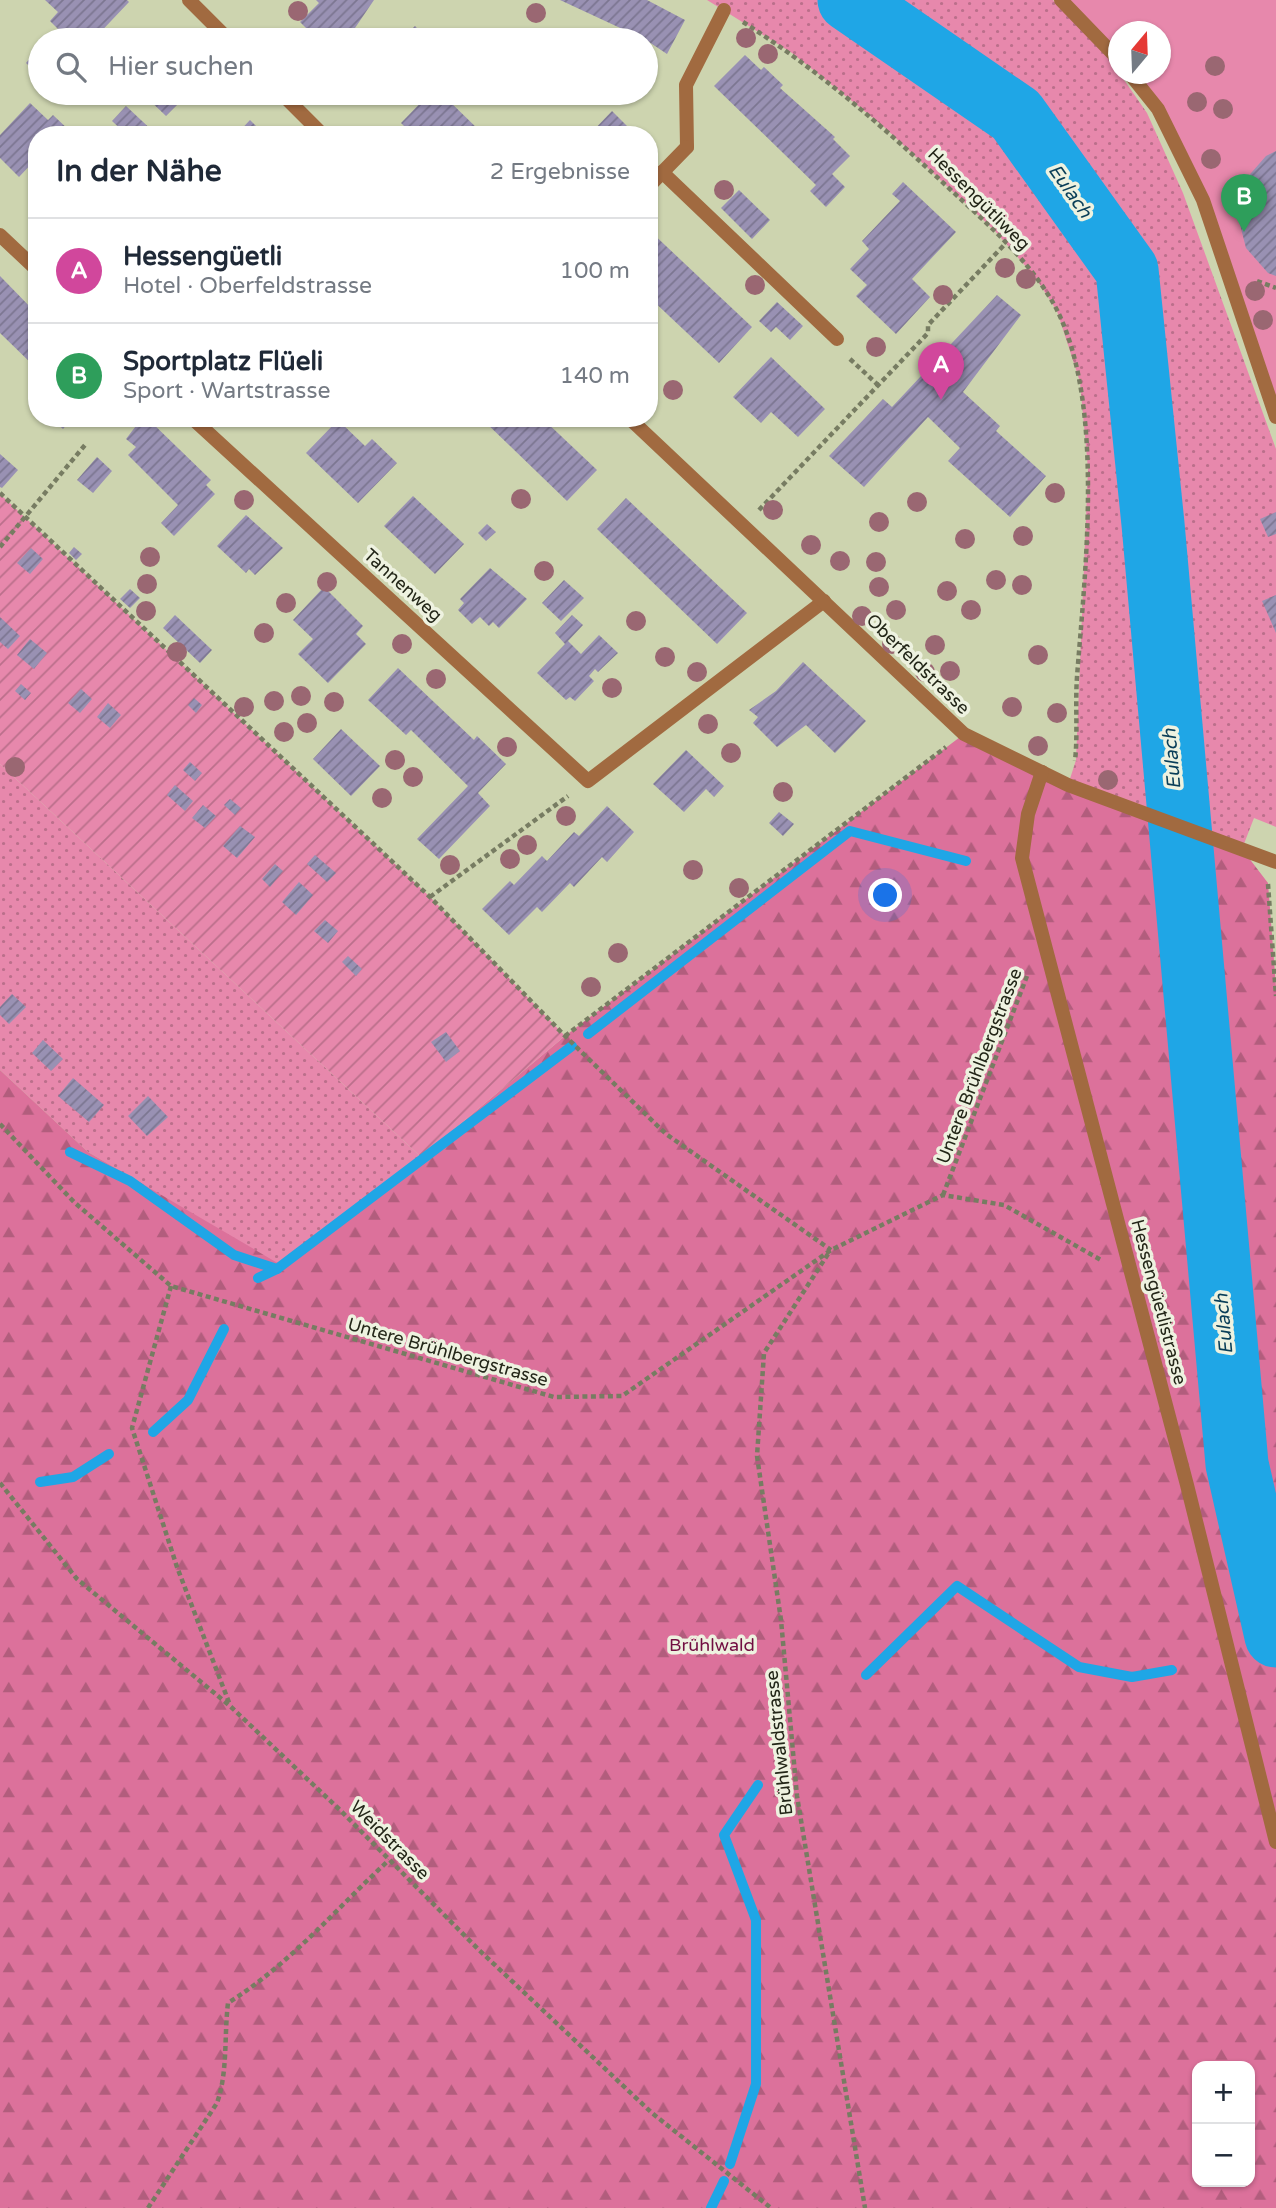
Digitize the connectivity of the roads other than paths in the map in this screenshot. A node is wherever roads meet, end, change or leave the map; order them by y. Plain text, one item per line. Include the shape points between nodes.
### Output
1 (189, 0) edge
2 (1061, 0) edge
3 (724, 10) road end
4 (217, 28) edge
5 (1108, 49) edge
6 (1138, 84) edge
7 (293, 105) edge
8 (314, 126) edge
9 (662, 172) junction
10 (658, 176) edge
11 (0, 235) edge
12 (28, 261) edge
13 (837, 339) dead end
14 (1276, 417) edge
15 (202, 427) edge
16 (639, 427) edge
17 (824, 601) junction
18 (1042, 772) junction
19 (1276, 862) edge
20 (1276, 1842) edge

1 - 4 street
2 - 5 street
3 - 9 street via 685,85 687,147
6 - 14 street via 1158,109 1203,200
7 - 8 street
9 - 10 street
9 - 13 street
11 - 12 street
15 - 17 street, Tannenweg via 589,781
16 - 17 street, Oberfeldstrasse
17 - 18 street, Oberfeldstrasse via 964,734
18 - 19 street, Oberfeldstrasse
18 - 20 street, Hessengüetlistrasse via 1028,814 1022,859

